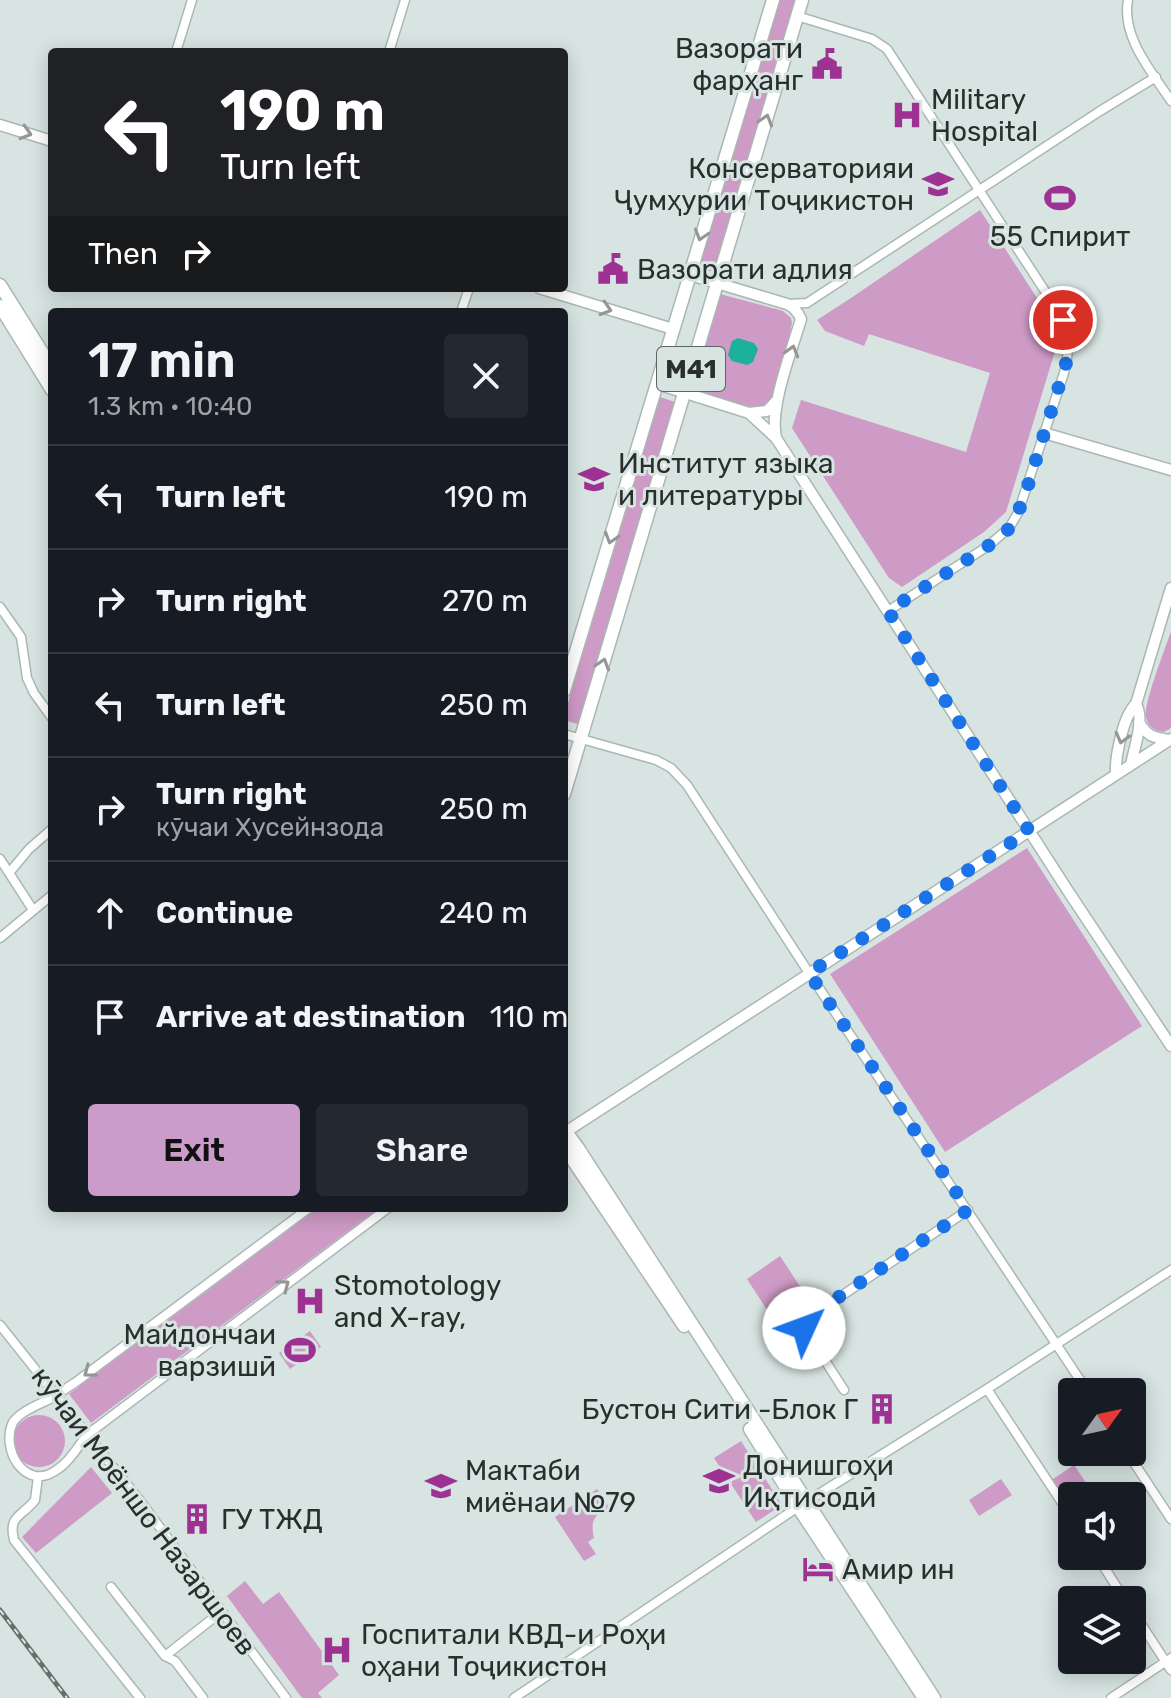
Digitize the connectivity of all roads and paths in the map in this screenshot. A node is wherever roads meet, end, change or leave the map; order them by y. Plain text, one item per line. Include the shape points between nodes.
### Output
1 (192, 0) edge
2 (405, 0) edge
3 (773, 0) edge
4 (802, 0) edge
5 (1128, 0) edge
6 (797, 16) junction
7 (177, 48) edge
8 (390, 48) edge
9 (1156, 77) junction
10 (1171, 101) edge
11 (0, 125) edge
12 (48, 140) edge
13 (979, 190) junction
14 (690, 275) junction
15 (717, 283) junction
16 (552, 292) edge
17 (2, 297) edge
18 (807, 303) junction
19 (787, 304) junction
20 (801, 319) junction
21 (673, 329) junction
22 (48, 362) edge
23 (48, 383) edge
24 (657, 384) junction
25 (684, 393) junction
26 (777, 400) junction
27 (749, 413) junction
28 (1044, 433) junction
29 (776, 438) junction
30 (1171, 470) edge
31 (1171, 588) edge
32 (0, 607) edge
33 (888, 611) junction
34 (568, 678) edge
35 (1136, 704) junction
36 (48, 712) edge
37 (1139, 722) junction
38 (568, 735) edge
39 (581, 739) junction
40 (1170, 740) edge
41 (1131, 765) junction
42 (1116, 774) junction
43 (568, 781) edge
44 (1029, 831) junction
45 (48, 832) edge
46 (0, 859) edge
47 (9, 873) junction
48 (48, 898) edge
49 (33, 910) junction
50 (0, 938) edge
51 (809, 973) junction
52 (1171, 1046) edge
53 (568, 1129) edge
54 (568, 1136) edge
55 (568, 1152) edge
56 (600, 1192) junction
57 (968, 1210) junction
58 (304, 1212) edge
59 (383, 1212) edge
60 (1171, 1270) edge
61 (0, 1325) edge
62 (1056, 1343) junction
63 (1079, 1378) edge
64 (987, 1389) junction
65 (844, 1390) dead end
66 (57, 1395) junction
67 (88, 1434) junction
68 (1136, 1466) edge
69 (38, 1477) junction
70 (1058, 1497) edge
71 (802, 1504) junction
72 (1171, 1519) edge
73 (111, 1587) dead end
74 (221, 1612) junction
75 (1146, 1630) edge
76 (165, 1656) junction
77 (1169, 1663) edge
78 (140, 1698) edge
79 (203, 1698) edge
80 (286, 1698) edge
81 (514, 1698) edge
82 (924, 1698) edge
83 (934, 1698) edge
84 (1111, 1698) edge

1 - 7 street
2 - 8 street
3 -> 14 highway, M41
4 - 6 highway, M41
5 - 9 street via 1132,37
6 - 13 street via 885,46
15 -> 6 highway, M41
9 - 10 street
9 - 13 street
11 -> 12 street
13 - 18 street
13 - 28 street via 1068,332 1068,357
14 - 15 street
14 - 21 highway, M41
15 - 19 street
15 - 25 highway, M41
16 -> 21 street
17 - 22 highway
17 - 23 highway
18 - 19 street
18 - 20 street
19 - 20 street
26 -> 20 street
21 - 24 highway, M41
24 - 25 street
24 -> 34 highway, M41
25 - 27 street
39 -> 25 highway, M41
26 - 27 street via 767,411
26 - 29 street
27 - 29 street
28 - 30 street
28 - 33 street via 1009,528
29 - 33 street
31 - 35 street
32 - 36 street via 21,637 27,678
33 - 44 street
35 - 37 street
35 -> 42 street via 1129,712
37 - 40 street via 1153,737
37 - 41 street
38 - 39 street
39 - 43 highway, M41
39 - 51 street via 656,760 680,777
40 - 41 street
41 - 42 street
42 - 44 street
44 - 51 street
44 - 52 street
45 - 47 street
46 - 47 street
47 - 49 street
48 - 49 street
49 - 50 street
51 - 53 street
51 - 57 street
54 - 56 highway
55 - 56 highway
56 - 71 highway
57 - 62 street
57 - 65 street via 803,1322
58 -> 66 street
67 -> 59 street
60 - 62 street
61 - 66 street, кӯчаи Моёншо Назаршоев
62 - 63 street
62 - 64 street
64 - 70 street
64 - 71 street
66 - 67 street, кӯчаи Моёншо Назаршоев
66 - 69 street via 12,1422 5,1436 12,1464
67 - 69 street via 64,1464
67 - 74 street, кӯчаи Моёншо Назаршоев
68 - 72 street
69 - 78 street via 35,1500 14,1520 14,1540
71 - 81 street
71 - 82 highway
71 - 83 highway
73 - 76 street
74 - 76 street
74 - 80 street, кӯчаи Моёншо Назаршоев
75 - 77 street
76 - 79 street via 175,1661
77 - 84 street

